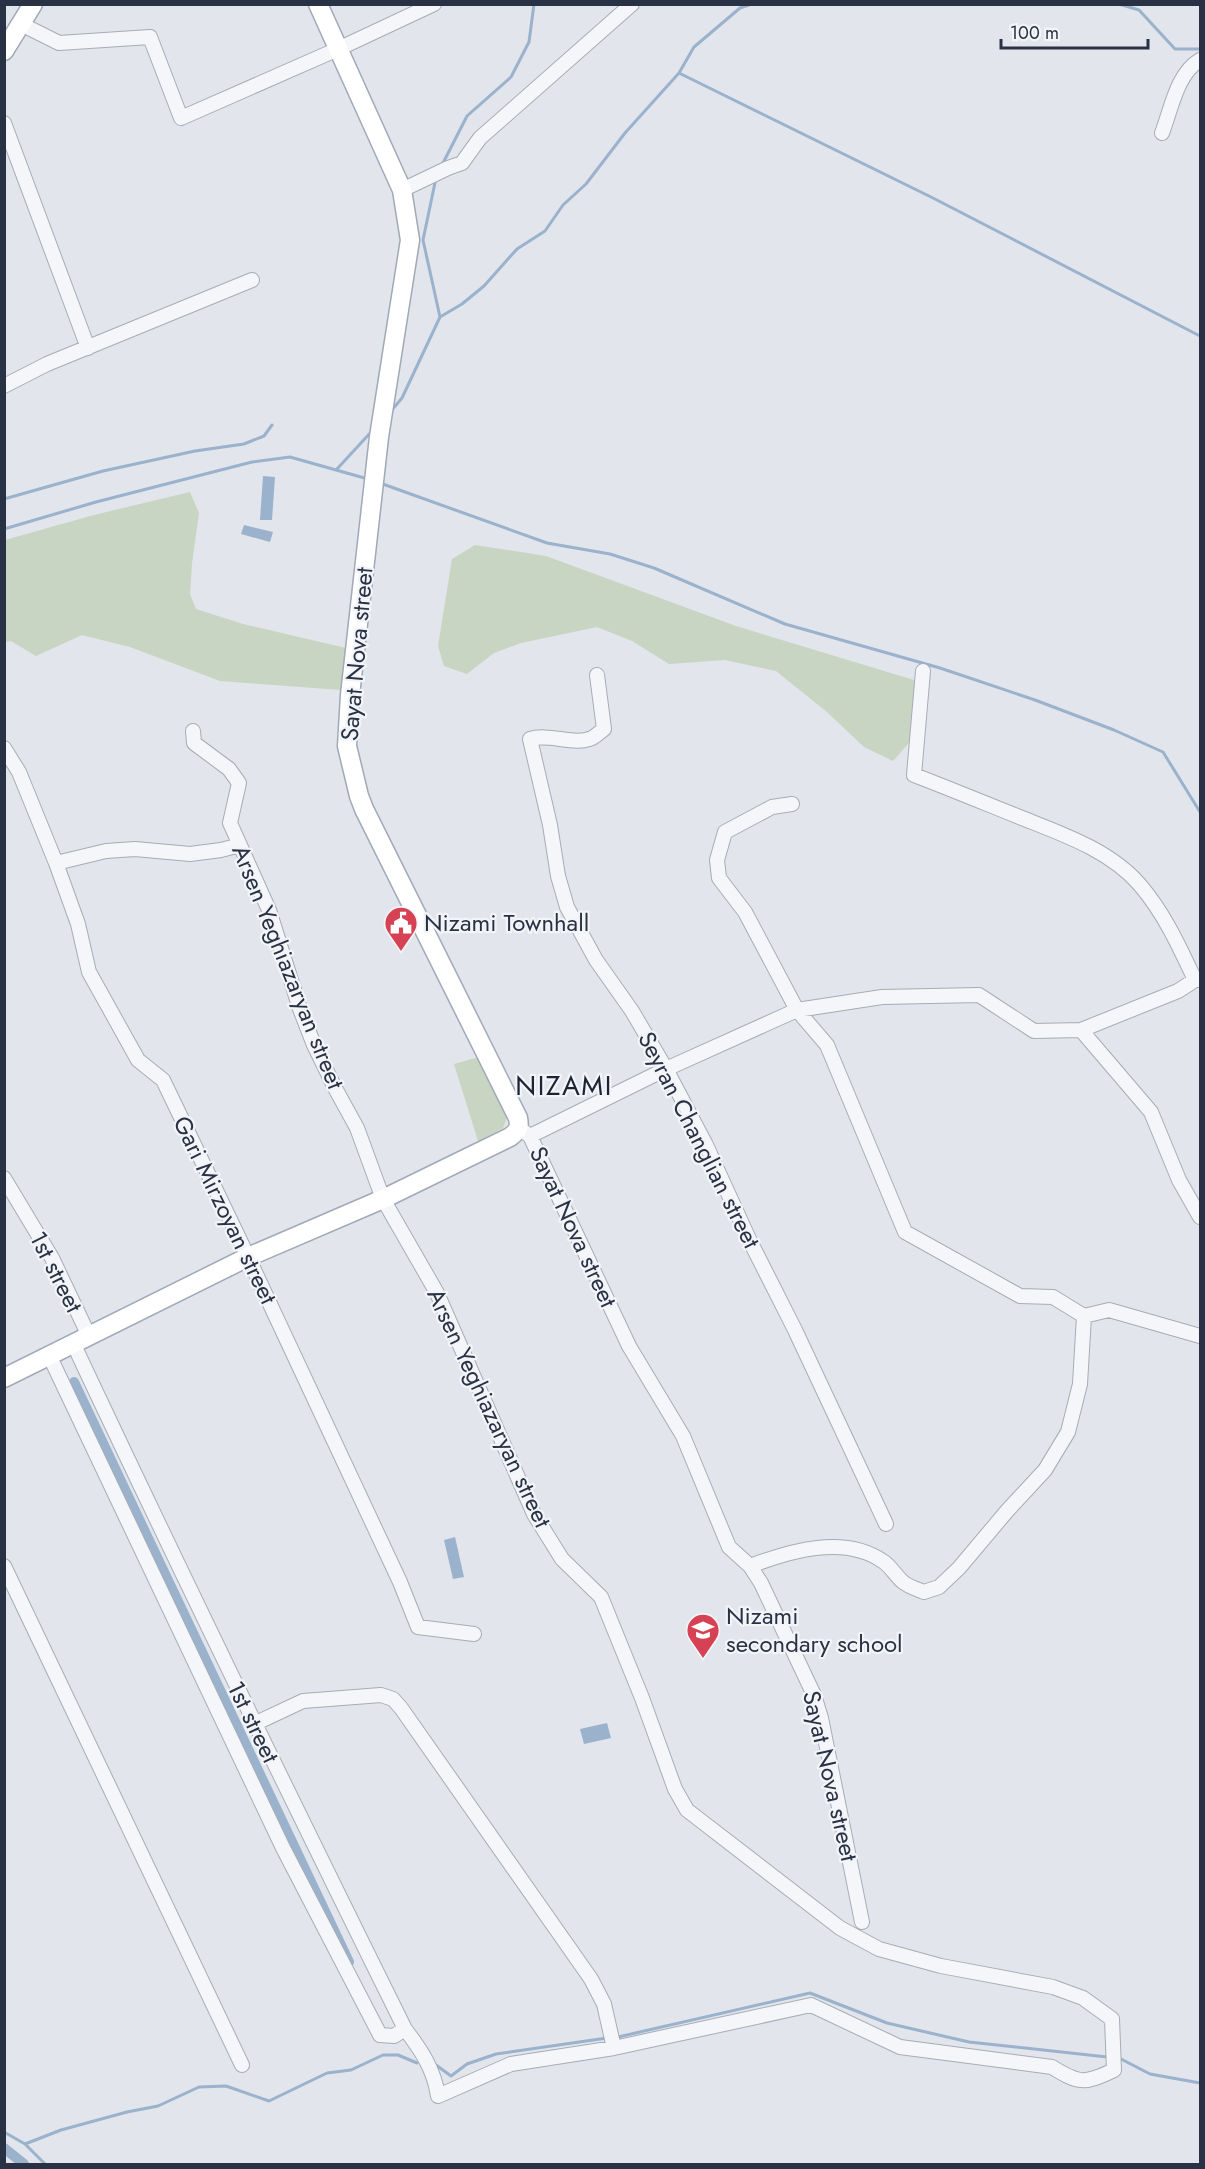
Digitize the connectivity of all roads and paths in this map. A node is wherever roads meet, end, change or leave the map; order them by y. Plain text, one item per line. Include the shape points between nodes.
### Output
1 (33, 4) edge
2 (318, 4) edge
3 (434, 4) edge
4 (632, 4) edge
5 (21, 24) junction
6 (338, 49) junction
7 (4, 51) edge
8 (1200, 60) edge
9 (4, 123) edge
10 (1162, 133) dead end
11 (402, 190) junction
12 (252, 280) dead end
13 (88, 348) junction
14 (4, 386) edge
15 (923, 671) dead end
16 (597, 675) dead end
17 (193, 731) dead end
18 (4, 748) edge
19 (792, 804) dead end
20 (240, 845) junction
21 (56, 863) junction
22 (1198, 980) edge
23 (797, 1010) junction
24 (1081, 1030) junction
25 (666, 1069) junction
26 (524, 1133) junction
27 (4, 1178) edge
28 (383, 1199) junction
29 (1200, 1217) edge
30 (248, 1257) junction
31 (1084, 1316) junction
32 (1200, 1336) edge
33 (81, 1340) junction
34 (49, 1355) junction
35 (4, 1378) edge
36 (886, 1524) dead end
37 (4, 1566) edge
38 (750, 1566) junction
39 (190, 1593) junction
40 (169, 1603) junction
41 (474, 1634) dead end
42 (254, 1724) junction
43 (862, 1922) dead end
44 (405, 2029) junction
45 (614, 2048) junction
46 (242, 2065) dead end

1 - 5 main road
2 - 6 main road, Sayat Nova street
3 - 6 street
4 - 11 street via 480,138 462,163
5 - 6 street via 59,42 150,37 181,118
5 - 7 main road
6 - 11 main road, Sayat Nova street
8 - 10 street via 1181,82
9 - 13 street
11 - 26 main road, Sayat Nova street via 410,240 379,437 347,746 364,809
12 - 13 street
13 - 14 street
15 - 22 street via 914,775 1075,839 1112,860 1138,883 1159,910
16 - 25 street, Seyran Changlian street via 604,729 591,739 530,739 567,907
17 - 20 street, Arsen Yeghiazaryan street via 194,743 229,769 239,783 230,823
18 - 21 street, Gari Mirzoyan street via 19,772
19 - 23 street via 772,807 725,832 717,860 719,878 745,912
20 - 21 street via 190,854 106,850
20 - 28 street, Arsen Yeghiazaryan street via 269,910 307,1027 357,1128
21 - 30 street, Gari Mirzoyan street via 78,924 89,972 138,1060 162,1080
22 - 24 street
23 - 24 street via 882,997 978,995 1034,1031
23 - 25 street
23 - 31 street via 827,1045 905,1232 1020,1296 1053,1297
24 - 29 street via 1152,1112 1179,1180
25 - 26 street
25 - 36 street, Seyran Changlian street
26 - 28 main road
26 - 38 street, Sayat Nova street via 629,1346 683,1436 729,1548
27 - 33 street, 1st street via 52,1258
28 - 30 main road
28 - 45 street, Arsen Yeghiazaryan street via 437,1293 534,1514 562,1559 601,1597 675,1790 687,1810 840,1928 879,1949 941,1966 1053,1987 1083,1998 1112,2019 1114,2070 1094,2079 1073,2080 1052,2067 900,2047 811,2005
30 - 33 main road
30 - 41 street, Gari Mirzoyan street via 418,1627
31 - 32 street via 1109,1310
31 - 38 street via 1080,1384 1068,1432 1045,1470 939,1587 924,1592 905,1584 885,1563 867,1552 836,1546 780,1555
33 - 34 main road
33 - 39 street, 1st street
34 - 35 main road
34 - 40 street
37 - 46 street
38 - 43 street, Sayat Nova street via 814,1695
39 - 40 street
39 - 42 street, 1st street
40 - 44 street via 283,1848 380,2035 394,2036
42 - 44 street, 1st street
42 - 45 street via 303,1701 381,1695 393,1699 591,1979 604,2004
44 - 45 street, 1st street via 425,2056 438,2096 511,2064

